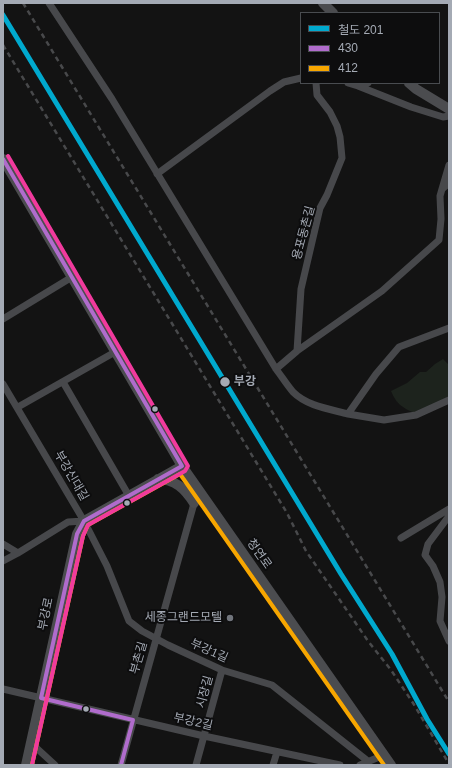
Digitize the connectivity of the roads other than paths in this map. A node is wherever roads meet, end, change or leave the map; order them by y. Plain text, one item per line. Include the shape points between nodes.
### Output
1 (49, 3) edge
2 (323, 3) edge
3 (332, 12) edge
4 (300, 78) edge
5 (316, 84) edge
6 (351, 84) edge
7 (365, 84) edge
8 (410, 84) edge
9 (358, 86) junction
10 (449, 109) edge
11 (449, 116) edge
12 (3, 159) edge
13 (449, 165) edge
14 (157, 174) junction
15 (449, 183) edge
16 (442, 189) junction
17 (72, 277) junction
18 (3, 319) edge
19 (449, 328) edge
20 (297, 351) junction
21 (116, 352) junction
22 (276, 370) junction
23 (63, 382) junction
24 (3, 384) edge
25 (449, 400) edge
26 (18, 408) junction
27 (348, 414) junction
28 (182, 466) junction
29 (158, 480) junction
30 (197, 487) junction
31 (129, 496) junction
32 (194, 503) junction
33 (449, 509) edge
34 (449, 516) edge
35 (84, 521) junction
36 (402, 538) dead end
37 (3, 544) edge
38 (18, 553) junction
39 (3, 562) edge
40 (156, 638) junction
41 (449, 641) edge
42 (222, 670) junction
43 (3, 688) edge
44 (42, 698) junction
45 (133, 720) junction
46 (204, 736) junction
47 (31, 743) junction
48 (276, 752) junction
49 (384, 755) junction
50 (369, 762) junction
51 (26, 765) edge
52 (55, 765) edge
53 (121, 765) edge
54 (196, 765) edge
55 (273, 765) edge
56 (340, 765) edge
57 (360, 765) edge
58 (391, 765) edge

1 - 14 street via 112,98
2 - 3 main road
4 - 14 street via 284,82 270,91
5 - 20 street, 용포동촌길 via 317,96 337,126 342,158 320,208 301,289
6 - 9 street
7 - 9 street
8 - 10 main road
9 - 11 street via 411,107 443,117
12 - 17 main road, 청연로
13 - 16 street
14 - 22 street
15 - 16 street
16 - 20 street via 439,240 382,291
17 - 18 street
17 - 21 main road, 청연로
19 - 27 street via 400,347 376,374
20 - 22 street
21 - 23 street
21 - 28 main road, 청연로
22 - 27 street via 300,398 310,404
23 - 26 street
23 - 31 street
24 - 26 street, 부강신대길
25 - 27 street via 416,415 384,420
26 - 35 street, 부강신대길
28 - 29 main road
28 - 30 main road, 청연로
29 - 31 main road
29 - 32 main road via 167,479 178,485
30 - 32 street, 부촌길
30 - 49 main road, 청연로
31 - 35 main road
32 - 40 street, 부촌길
33 - 36 street
34 - 41 street via 428,544 425,555 440,582 440,621
35 - 38 street, 부강신대길 via 68,522
35 - 40 street, 부강1길 via 107,566 129,621
35 - 44 main road, 부강로 via 77,534
37 - 38 street
38 - 39 street, 부강신대길
40 - 42 street, 부강1길
40 - 45 street, 부촌길
42 - 46 street, 시장길
42 - 50 street, 부강1길 via 272,685
43 - 44 street, 부강2길
44 - 45 street, 부강2길
44 - 47 main road, 부강로
45 - 46 street, 부강2길
45 - 53 street, 부촌길
46 - 48 street, 부강2길
46 - 54 street, 시장길
47 - 51 main road, 부강로
47 - 52 street
48 - 55 street
48 - 56 street, 부강2길
49 - 50 street
49 - 58 main road, 청연로
50 - 57 street

